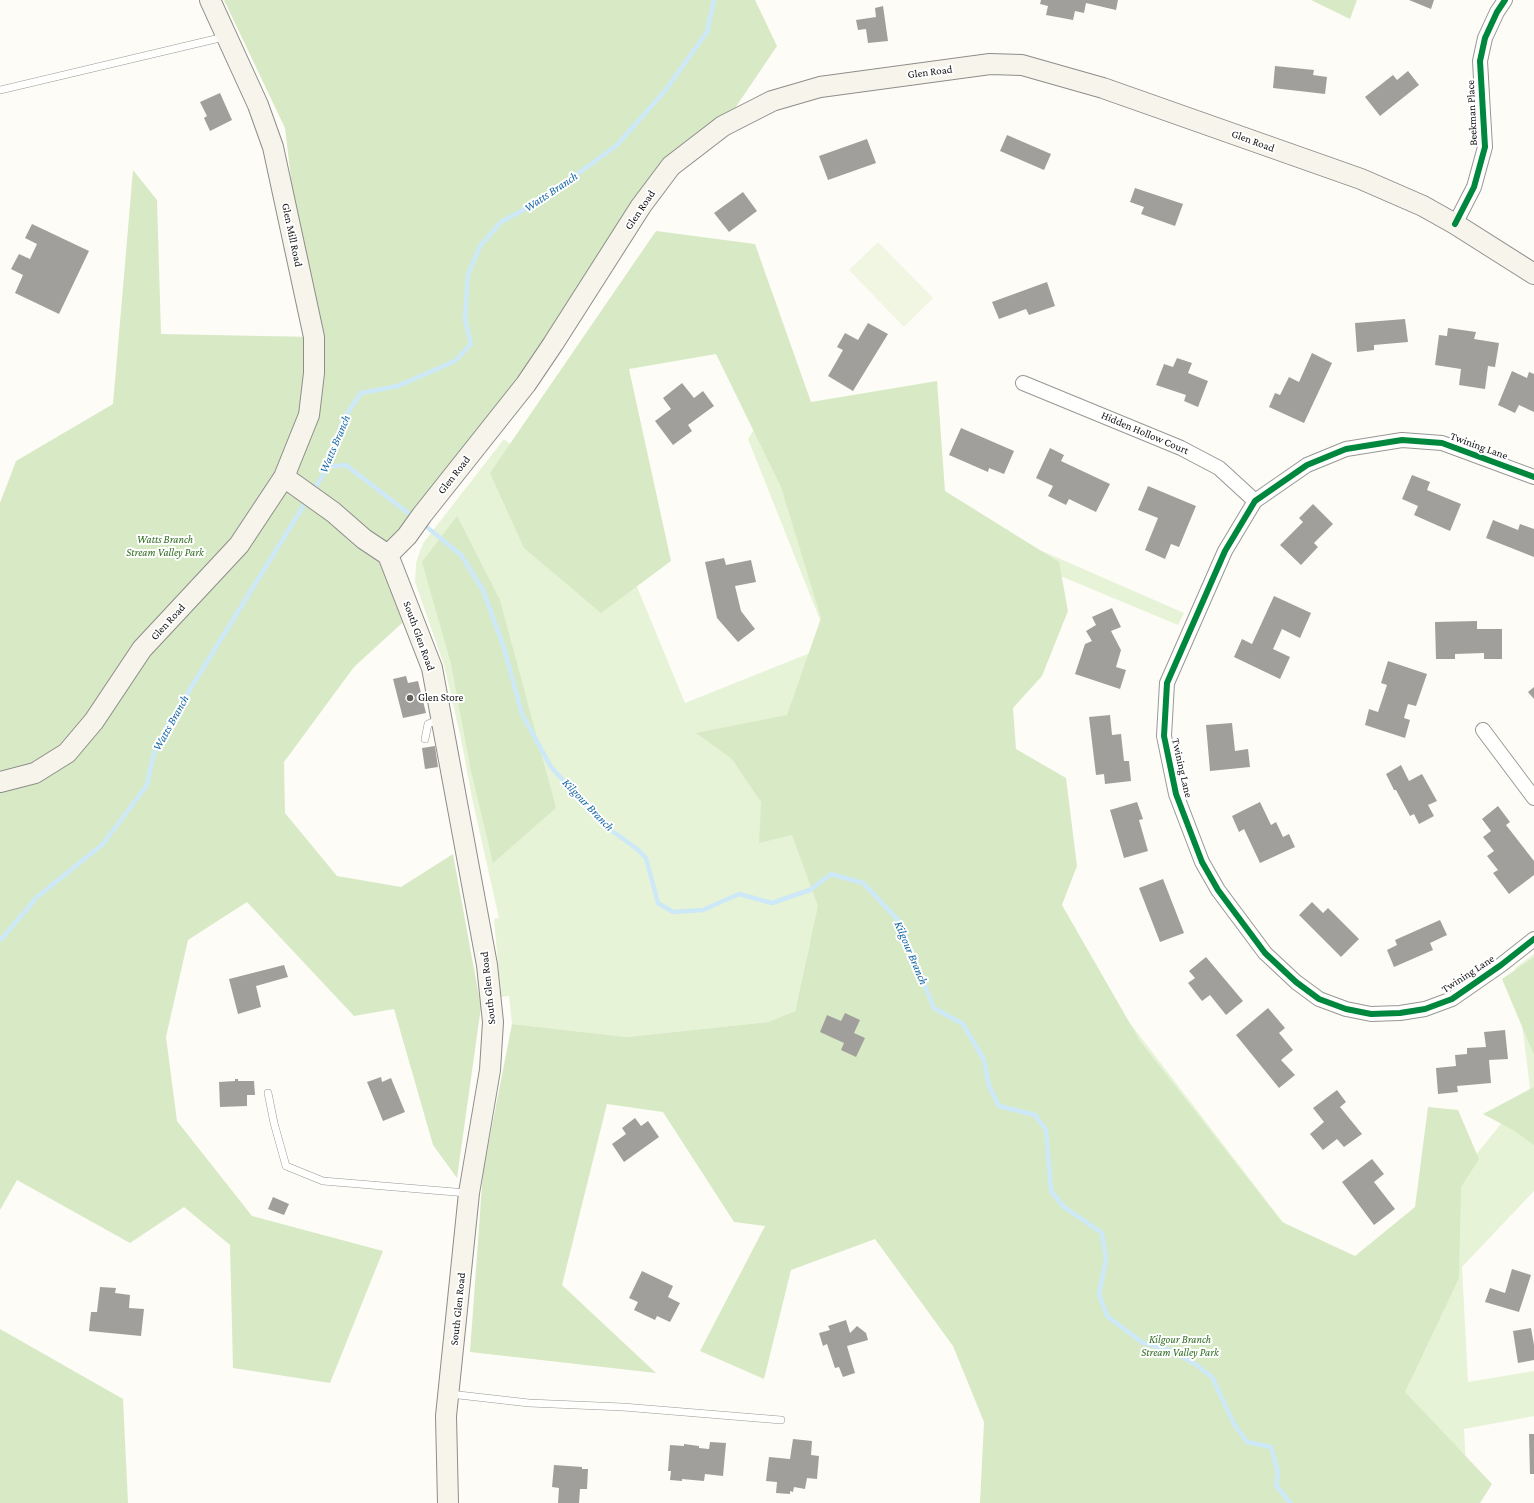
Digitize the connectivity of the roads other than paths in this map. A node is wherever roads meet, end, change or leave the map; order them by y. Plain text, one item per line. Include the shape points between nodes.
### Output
1 (210, 0) edge
2 (1505, 0) edge
3 (227, 36) junction
4 (0, 90) edge
5 (1455, 224) junction
6 (1534, 274) edge
7 (1023, 383) dead end
8 (1534, 476) edge
9 (292, 483) junction
10 (1255, 502) junction
11 (388, 555) junction
12 (441, 719) junction
13 (1482, 730) dead end
14 (425, 739) dead end
15 (0, 782) edge
16 (1534, 798) edge
17 (1534, 939) edge
18 (268, 1093) dead end
19 (469, 1193) junction
20 (448, 1394) junction
21 (781, 1420) dead end
22 (448, 1503) edge

1 - 3 main road, Glen Mill Road
2 - 5 street, Beekman Place via 1485,38 1480,61 1485,147 1474,187
3 - 4 lane
3 - 9 main road, Glen Mill Road via 258,105 272,147 314,337 314,372 309,415
5 - 6 main road, Glen Road
5 - 11 main road, Glen Road via 1423,206 1361,179 1103,88 1022,65 990,64 828,86 772,100 723,126 670,166 641,206 526,384 407,536
7 - 10 street, Hidden Hollow Court via 1181,448 1219,468
8 - 10 street, Twining Lane via 1442,443 1402,440 1340,451 1307,465
9 - 11 main road
9 - 15 main road, Glen Road via 239,545 142,649 94,721 67,753 35,773
10 - 17 street, Twining Lane via 1225,551 1167,683 1164,736 1176,794 1202,862 1218,890 1266,952 1296,982 1319,999 1346,1009 1371,1014 1425,1009 1452,999
11 - 12 main road, South Glen Road via 432,668
12 - 14 lane via 428,724
12 - 19 main road, South Glen Road via 487,965 493,1022 490,1070
13 - 16 street
18 - 19 lane via 286,1166 323,1181
19 - 20 main road, South Glen Road
20 - 21 lane via 529,1403 624,1407
20 - 22 main road, South Glen Road via 445,1437

